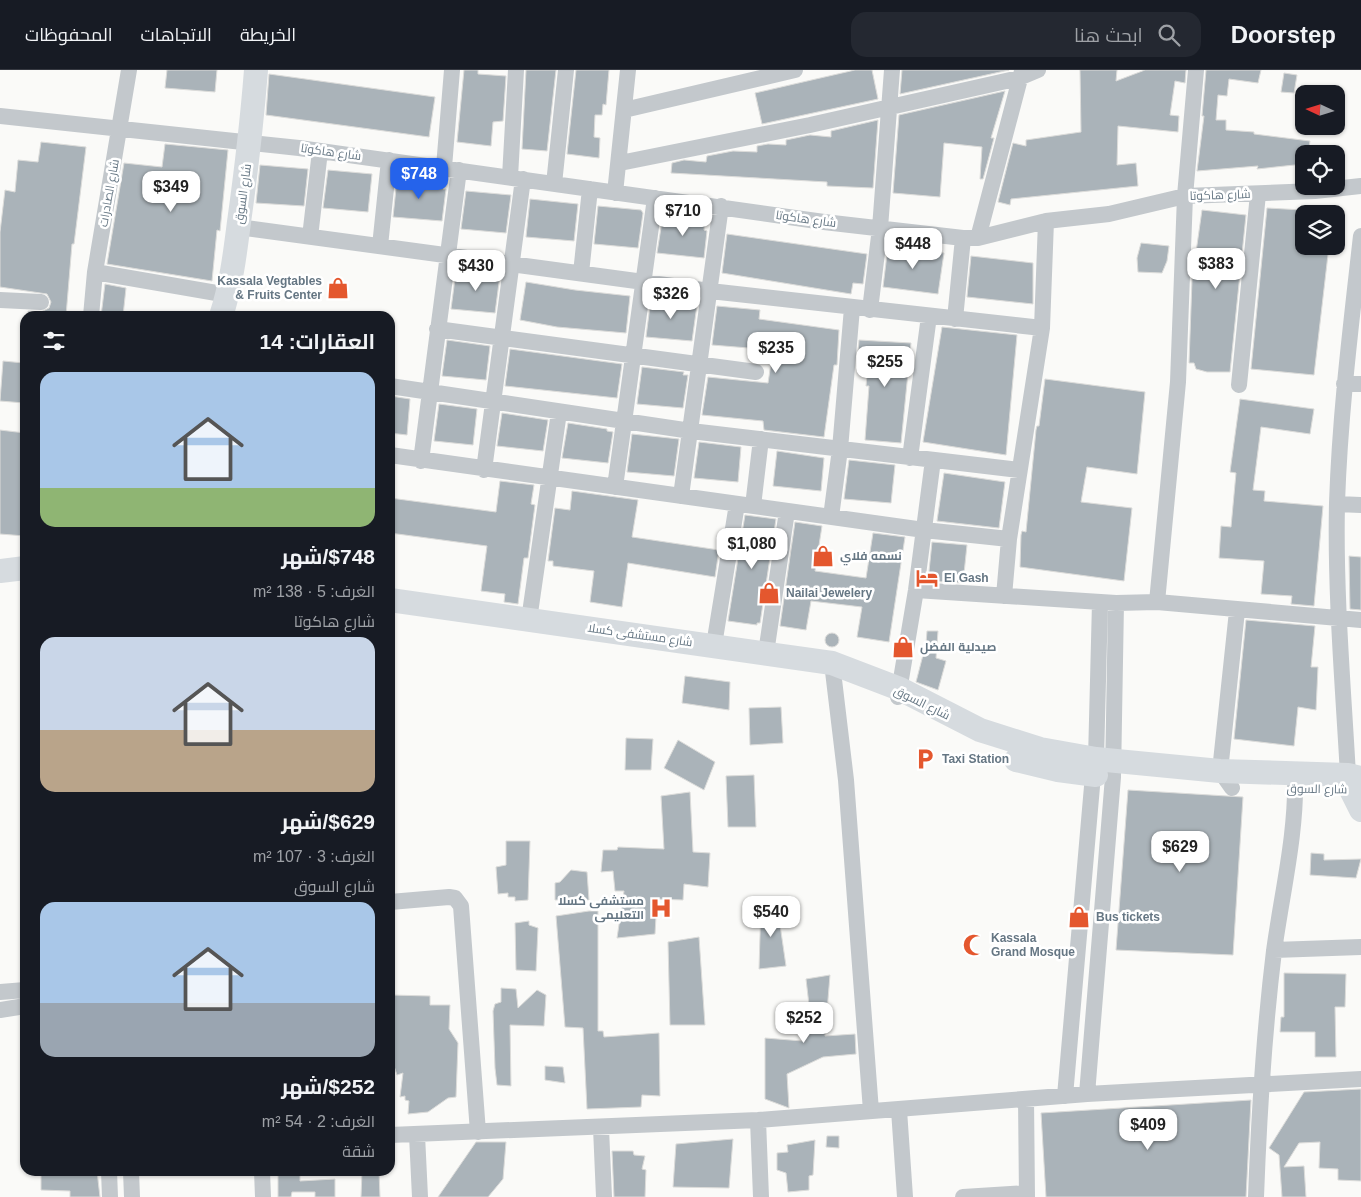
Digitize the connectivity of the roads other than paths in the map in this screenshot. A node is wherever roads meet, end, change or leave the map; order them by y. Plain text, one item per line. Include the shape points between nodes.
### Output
1 (129, 70) edge
2 (256, 70) edge
3 (452, 70) edge
4 (516, 70) edge
5 (566, 70) edge
6 (628, 70) edge
7 (795, 70) edge
8 (892, 70) edge
9 (1038, 70) edge
10 (1196, 70) edge
11 (1021, 74) edge
12 (890, 108) junction
13 (624, 110) junction
14 (0, 116) edge
15 (119, 131) junction
16 (250, 142) junction
17 (320, 150) junction
18 (390, 160) junction
19 (620, 163) junction
20 (451, 169) junction
21 (517, 178) junction
22 (554, 184) junction
23 (1361, 186) edge
24 (590, 189) junction
25 (616, 193) junction
26 (1258, 194) junction
27 (1185, 196) junction
28 (655, 198) junction
29 (721, 206) junction
30 (1046, 221) junction
31 (238, 227) junction
32 (880, 228) junction
33 (1361, 236) edge
34 (310, 237) junction
35 (971, 238) junction
36 (380, 246) junction
37 (448, 255) junction
38 (512, 264) junction
39 (95, 272) junction
40 (581, 273) junction
41 (643, 281) junction
42 (710, 291) junction
43 (0, 300) edge
44 (41, 302) dead end
45 (224, 306) edge
46 (852, 308) junction
47 (870, 310) junction
48 (91, 311) edge
49 (929, 316) junction
50 (955, 319) junction
51 (1042, 328) junction
52 (437, 329) junction
53 (503, 338) junction
54 (633, 356) junction
55 (700, 365) junction
56 (756, 372) dead end
57 (1344, 384) junction
58 (1361, 384) edge
59 (1239, 385) dead end
60 (395, 387) edge
61 (429, 394) junction
62 (494, 403) junction
63 (559, 412) junction
64 (624, 421) junction
65 (691, 431) junction
66 (761, 440) junction
67 (840, 449) junction
68 (395, 456) edge
69 (910, 458) junction
70 (933, 460) junction
71 (421, 461) junction
72 (484, 470) junction
73 (1019, 470) junction
74 (549, 478) junction
75 (615, 487) junction
76 (681, 496) junction
77 (1337, 504) junction
78 (745, 505) junction
79 (1361, 505) edge
80 (787, 511) junction
81 (831, 517) junction
82 (924, 530) junction
83 (1009, 539) junction
84 (20, 569) edge
85 (0, 571) edge
86 (916, 590) junction
87 (1004, 596) junction
88 (395, 601) edge
89 (1157, 602) junction
90 (1108, 603) junction
91 (1236, 611) junction
92 (529, 620) junction
93 (1339, 620) junction
94 (1361, 620) edge
95 (714, 646) junction
96 (766, 653) junction
97 (832, 663) junction
98 (894, 691) junction
99 (1104, 768) junction
100 (1226, 779) junction
101 (1295, 781) junction
102 (1357, 788) edge
103 (1090, 821) junction
104 (1110, 823) junction
105 (1085, 870) junction
106 (1105, 874) junction
107 (395, 902) edge
108 (1081, 920) junction
109 (1101, 923) junction
110 (1361, 947) edge
111 (1274, 950) junction
112 (1077, 969) junction
113 (1097, 972) junction
114 (20, 990) edge
115 (0, 992) edge
116 (20, 1007) edge
117 (0, 1010) edge
118 (1361, 1079) edge
119 (1260, 1084) junction
120 (1087, 1094) junction
121 (1065, 1096) junction
122 (1026, 1099) junction
123 (899, 1110) junction
124 (871, 1111) junction
125 (758, 1120) junction
126 (601, 1128) junction
127 (478, 1132) junction
128 (417, 1134) junction
129 (395, 1136) edge
130 (109, 1176) edge
131 (131, 1176) edge
132 (262, 1176) edge
133 (1027, 1195) edge
134 (110, 1197) edge
135 (132, 1197) edge
136 (263, 1197) edge
137 (420, 1197) edge
138 (604, 1197) edge
139 (762, 1197) edge
140 (905, 1197) edge
141 (963, 1197) edge
142 (1256, 1197) edge

1 - 15 street, شارع الصادرات
2 - 16 main road, شارع السوق
3 - 20 street
4 - 21 street
5 - 22 street
6 - 13 street
7 - 13 street
8 - 12 street
9 - 11 street
10 - 27 street
11 - 12 street
11 - 35 street
12 - 19 street
12 - 32 street
13 - 19 street
14 - 15 street, شارع هاكوتا
15 - 16 street, شارع هاكوتا
15 - 39 street, شارع الصادرات
16 - 17 street, شارع هاكوتا
16 - 31 main road, شارع السوق
17 - 18 street, شارع هاكوتا
17 - 34 street
18 - 20 street, شارع هاكوتا
18 - 36 street
19 - 25 street
20 - 21 street, شارع هاكوتا
20 - 37 street
21 - 22 street, شارع هاكوتا
21 - 38 street
22 - 24 street, شارع هاكوتا
23 - 26 street, شارع هاكوتا
24 - 25 street, شارع هاكوتا
24 - 40 street
25 - 28 street, شارع هاكوتا
26 - 27 street, شارع هاكوتا
26 - 59 street
27 - 30 street, شارع هاكوتا via 1109,214
27 - 89 street via 1178,382
28 - 29 street, شارع هاكوتا
28 - 41 street
29 - 32 street, شارع هاكوتا
29 - 42 street
30 - 35 street, شارع هاكوتا
30 - 51 street
31 - 34 street
31 - 45 main road, شارع السوق
32 - 35 street, شارع هاكوتا
32 - 47 street
33 - 57 street
34 - 36 street
35 - 50 street
36 - 37 street
37 - 38 street
37 - 52 street
38 - 40 street
38 - 53 street
39 - 45 street
39 - 48 street, شارع الصادرات
40 - 41 street
41 - 42 street
41 - 54 street
42 - 46 street
42 - 55 street
43 - 44 street
46 - 47 street
46 - 67 street
47 - 49 street
49 - 50 street
49 - 69 street
50 - 51 street
51 - 73 street
52 - 53 street
52 - 61 street
53 - 54 street
53 - 62 street
54 - 55 street
54 - 64 street
55 - 56 street
55 - 65 street
57 - 58 street
57 - 77 street
60 - 61 street
61 - 62 street
61 - 71 street
62 - 63 street
62 - 72 street
63 - 64 street
63 - 74 street
64 - 65 street
64 - 75 street
65 - 66 street
65 - 76 street
66 - 67 street
66 - 78 street
67 - 69 street
67 - 81 street
68 - 71 street
69 - 70 street
70 - 73 street
70 - 82 street
71 - 72 street
72 - 74 street
73 - 83 street
74 - 75 street
74 - 92 street
75 - 76 street
76 - 78 street
77 - 79 street
77 - 93 street
78 - 80 street
78 - 95 street
80 - 81 street
80 - 96 street
81 - 82 street
82 - 83 street
82 - 86 street
83 - 87 street
84 - 85 main road
86 - 87 street
86 - 98 street
87 - 90 street
88 - 92 main road, شارع مستشفى كسلا
89 - 90 street
89 - 91 street
90 - 99 street
91 - 93 street
91 - 100 street
92 - 95 main road, شارع مستشفى كسلا
93 - 94 street
93 - 102 street
95 - 96 main road, شارع مستشفى كسلا
96 - 97 main road, شارع مستشفى كسلا
97 - 98 main road, شارع مستشفى كسلا via 860,672
97 - 124 street via 846,780
98 - 99 main road, شارع السوق via 998,737
99 - 100 main road, شارع السوق
99 - 103 street
99 - 104 street
100 - 101 main road, شارع السوق
101 - 102 main road, شارع السوق
101 - 111 street via 1289,868
103 - 104 street
103 - 105 street
104 - 106 street
105 - 106 street
105 - 108 street
106 - 109 street
107 - 127 street via 448,897 455,898 461,906
108 - 109 street
108 - 112 street
109 - 113 street
110 - 111 street
111 - 119 street
112 - 113 street
112 - 121 street
113 - 120 street
114 - 115 street
116 - 117 street
118 - 119 street
119 - 120 street
119 - 142 street
120 - 121 street
121 - 122 street
122 - 123 street
122 - 133 street
123 - 124 street
123 - 140 street
124 - 125 street
125 - 126 street
125 - 139 street
126 - 127 street
126 - 138 street
127 - 128 street
128 - 129 street
128 - 137 street
130 - 134 street
131 - 135 street
132 - 136 street
133 - 141 street

